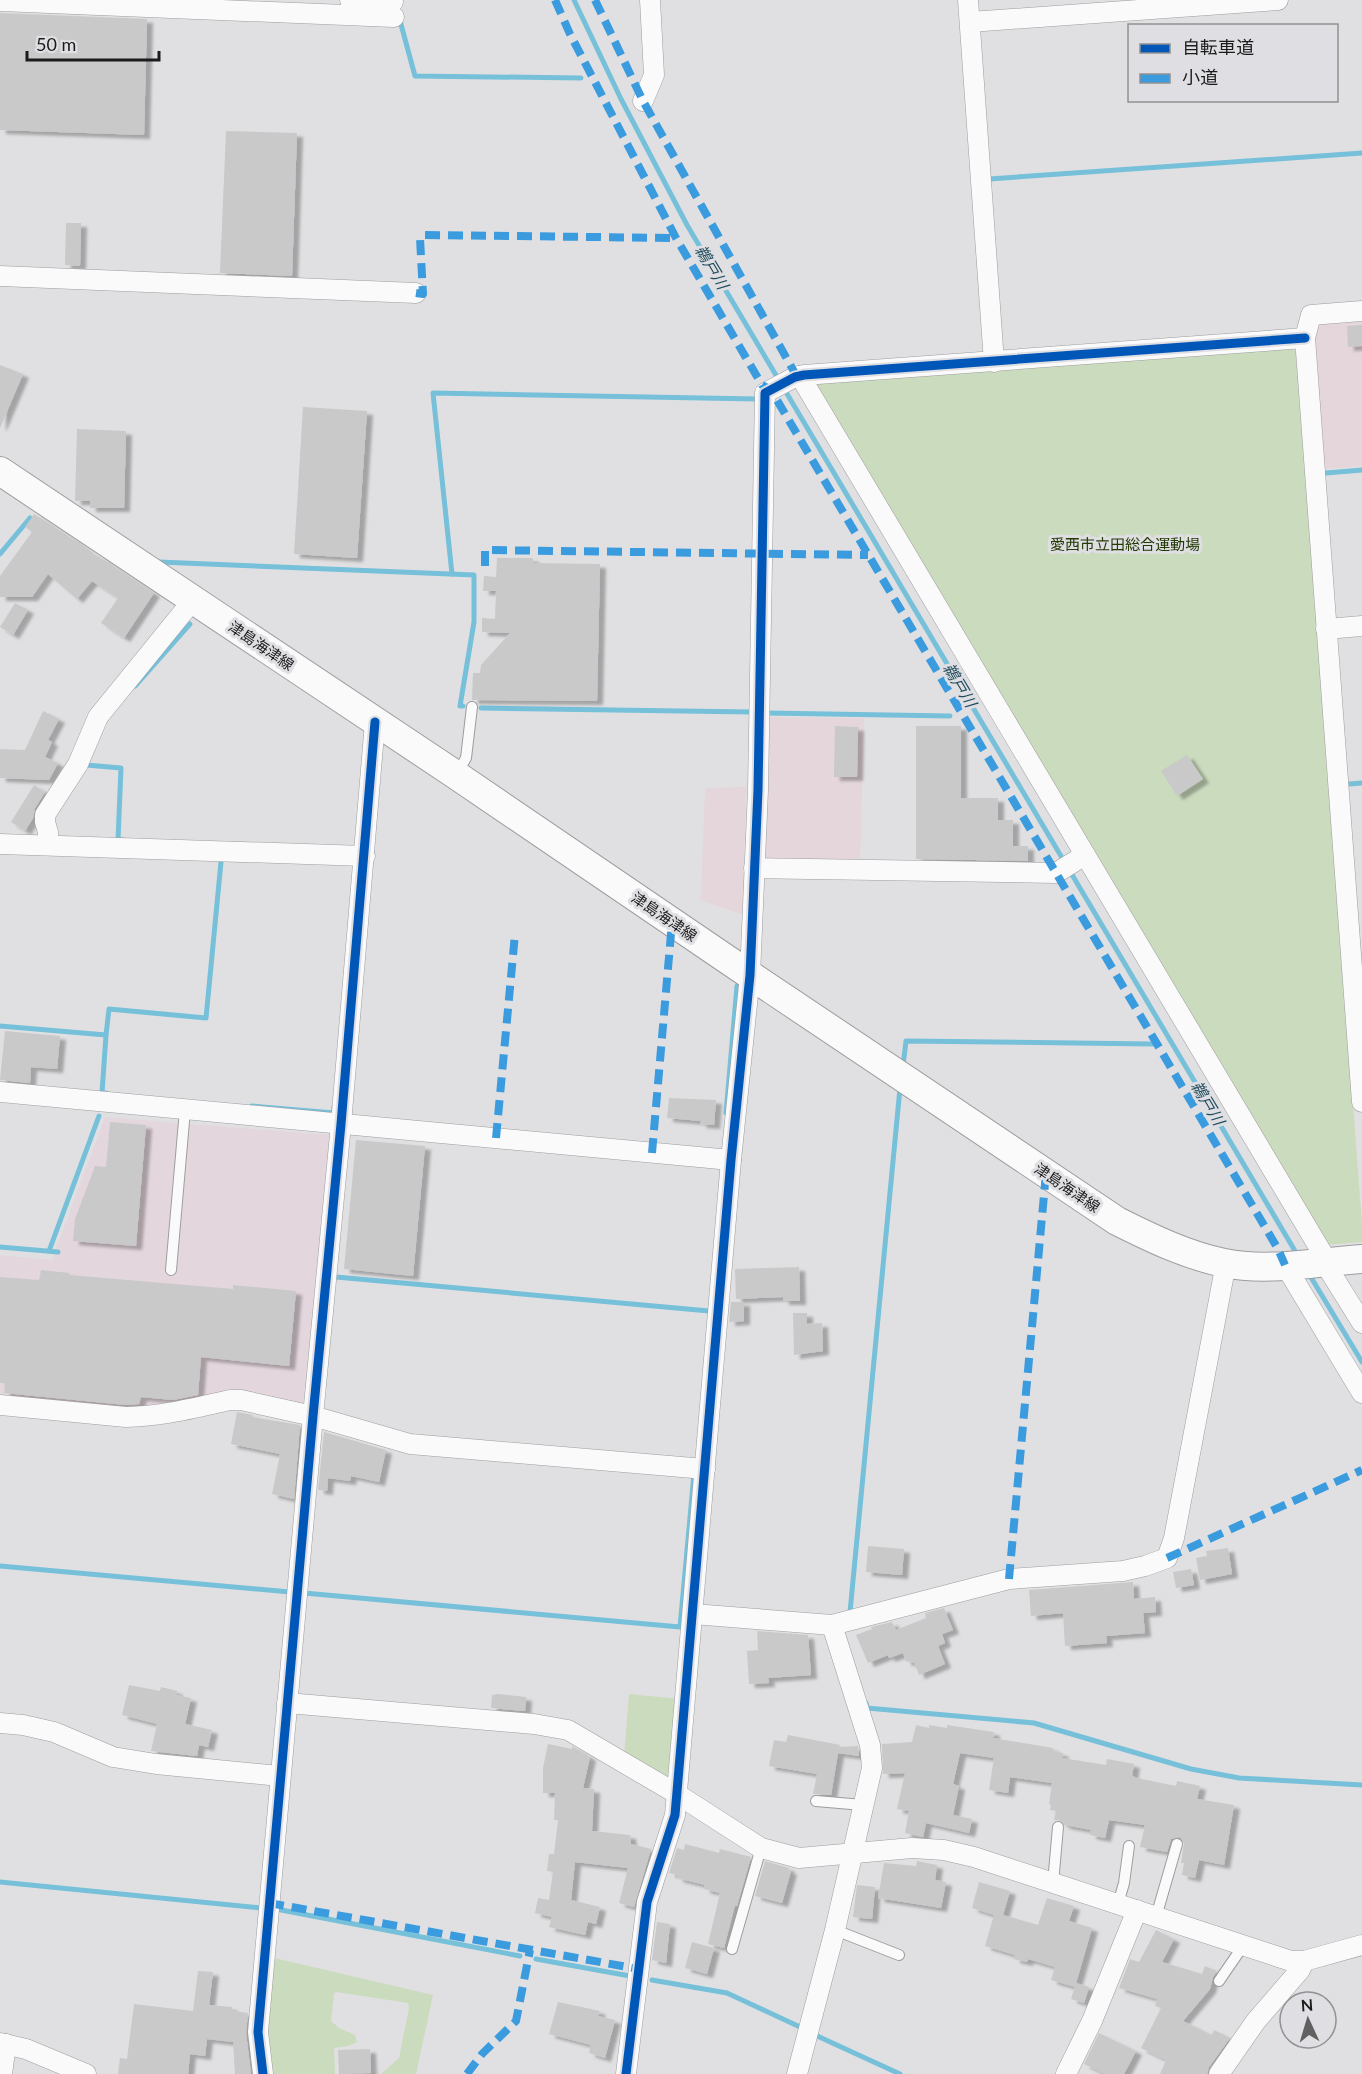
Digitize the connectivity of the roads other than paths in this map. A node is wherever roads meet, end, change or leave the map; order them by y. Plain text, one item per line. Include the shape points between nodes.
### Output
1 (350, 0) edge
2 (650, 0) edge
3 (968, 0) edge
4 (1278, 0) edge
5 (0, 1) edge
6 (970, 22) junction
7 (643, 101) dead end
8 (0, 276) edge
9 (416, 293) dead end
10 (1362, 311) edge
11 (1305, 338) junction
12 (994, 362) junction
13 (797, 376) junction
14 (0, 471) edge
15 (193, 600) junction
16 (1362, 626) edge
17 (1326, 629) junction
18 (472, 707) dead end
19 (375, 722) junction
20 (456, 775) junction
21 (0, 844) edge
22 (48, 845) junction
23 (365, 856) junction
24 (1082, 857) junction
25 (754, 868) junction
26 (1356, 942) edge
27 (750, 975) junction
28 (0, 1092) edge
29 (1362, 1102) edge
30 (185, 1110) junction
31 (341, 1124) junction
32 (731, 1160) junction
33 (1362, 1259) edge
34 (1324, 1262) junction
35 (1226, 1263) junction
36 (1286, 1265) junction
37 (171, 1270) dead end
38 (1362, 1323) edge
39 (1362, 1393) edge
40 (0, 1405) edge
41 (313, 1416) junction
42 (705, 1469) junction
43 (693, 1614) junction
44 (832, 1625) junction
45 (287, 1703) junction
46 (0, 1723) edge
47 (280, 1776) junction
48 (677, 1794) junction
49 (816, 1801) dead end
50 (863, 1805) junction
51 (1058, 1827) dead end
52 (1177, 1844) dead end
53 (1129, 1846) dead end
54 (760, 1848) junction
55 (852, 1853) junction
56 (1053, 1883) junction
57 (1118, 1904) junction
58 (1147, 1914) junction
59 (835, 1930) junction
60 (1362, 1945) edge
61 (1243, 1946) junction
62 (732, 1949) dead end
63 (899, 1955) dead end
64 (1304, 1961) junction
65 (1219, 1981) dead end
66 (3, 2043) edge
67 (2, 2074) edge
68 (86, 2074) edge
69 (263, 2074) edge
70 (626, 2074) edge
71 (797, 2074) edge
72 (1066, 2074) edge
73 (1219, 2074) edge

1 - 5 street via 394,9
2 - 7 street via 654,75
3 - 6 street
4 - 6 street
6 - 12 street
8 - 9 street
10 - 11 street via 1311,315
11 - 12 street
11 - 17 street
12 - 13 street
13 - 24 street
13 - 25 street via 765,393
14 - 15 main road, 津島海津線
15 - 19 main road, 津島海津線
15 - 22 street via 98,717 78,764 45,815
16 - 17 street
17 - 26 street
18 - 20 lane via 466,758
19 - 20 main road, 津島海津線
19 - 23 street
20 - 27 main road, 津島海津線
21 - 22 street
22 - 23 street
23 - 31 street
24 - 25 street via 1056,873
24 - 34 street
25 - 27 street
26 - 29 street
27 - 32 street
27 - 35 main road, 津島海津線 via 1117,1221 1157,1241
28 - 30 street
30 - 31 street
30 - 37 lane
31 - 32 street
31 - 41 street
32 - 42 street
33 - 34 main road, 津島海津線
34 - 36 main road, 津島海津線
34 - 38 street
35 - 36 main road, 津島海津線
35 - 44 street via 1174,1539 1167,1557 1123,1571 1009,1579
36 - 39 street
40 - 41 street via 126,1417 164,1415 241,1400
41 - 42 street via 410,1444
41 - 45 street
42 - 43 street
43 - 44 street
43 - 48 street
44 - 50 street via 870,1745 872,1768
45 - 47 street
45 - 48 street via 554,1726 568,1730
46 - 47 street via 54,1732 113,1757
47 - 69 street via 258,2032
48 - 54 street
48 - 70 street via 675,1815 647,1902
49 - 50 lane
50 - 55 street
51 - 56 lane
52 - 58 lane
53 - 57 lane
54 - 55 street via 799,1858
54 - 62 lane
55 - 56 street via 912,1848 944,1850
55 - 59 street
56 - 57 street
57 - 58 street
58 - 61 street
58 - 72 street
59 - 63 lane
59 - 71 street
60 - 64 street
61 - 64 street via 1290,1961
61 - 65 lane
64 - 73 street
66 - 67 street
66 - 68 street

